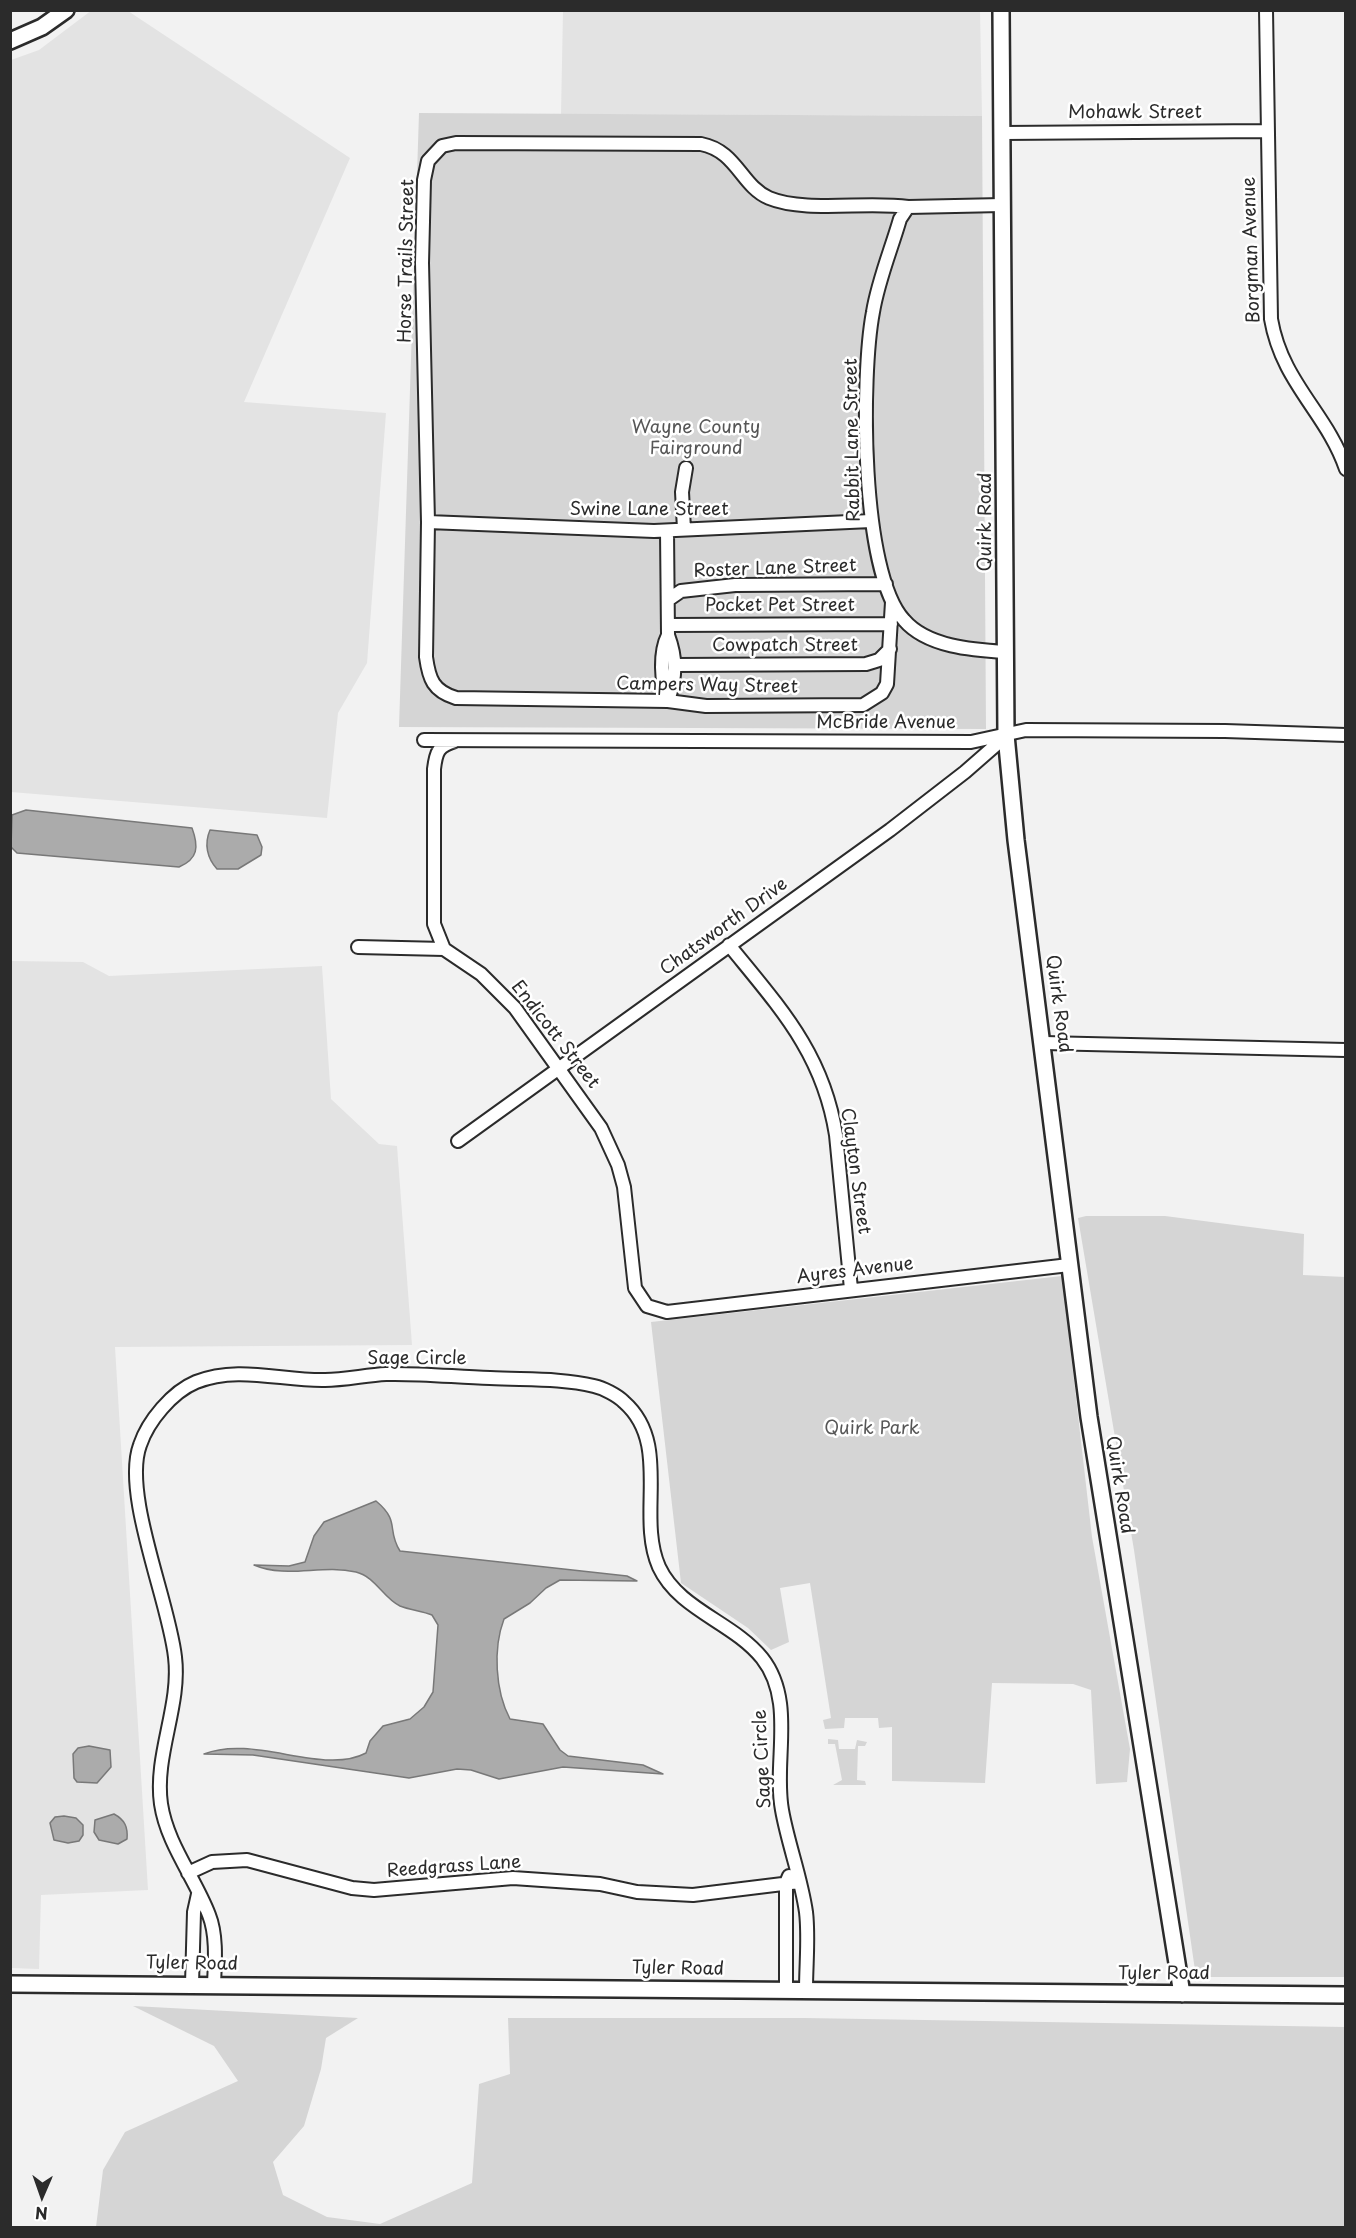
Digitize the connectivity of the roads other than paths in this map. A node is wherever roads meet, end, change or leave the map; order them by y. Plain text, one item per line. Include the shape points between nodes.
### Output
1 (66, 10) edge
2 (1001, 10) edge
3 (1266, 10) edge
4 (10, 41) edge
5 (1267, 131) junction
6 (1003, 133) junction
7 (1002, 205) junction
8 (908, 207) junction
9 (686, 468) dead end
10 (1346, 469) edge
11 (871, 521) junction
12 (428, 522) junction
13 (684, 530) junction
14 (667, 531) junction
15 (886, 584) junction
16 (668, 600) junction
17 (892, 602) junction
18 (891, 624) junction
19 (668, 630) junction
20 (890, 649) junction
21 (1006, 652) junction
22 (675, 665) junction
23 (436, 689) joint
24 (668, 701) junction
25 (1006, 735) junction
26 (1346, 735) edge
27 (424, 741) dead end
28 (455, 741) junction
29 (729, 945) junction
30 (358, 947) dead end
31 (444, 949) junction
32 (1044, 1043) junction
33 (1346, 1050) edge
34 (560, 1068) junction
35 (458, 1141) dead end
36 (1070, 1265) junction
37 (852, 1288) junction
38 (646, 1306) joint
39 (188, 1873) junction
40 (793, 1882) junction
41 (198, 1894) junction
42 (10, 1984) edge
43 (192, 1984) junction
44 (214, 1984) junction
45 (786, 1990) junction
46 (806, 1990) junction
47 (1182, 1994) junction
48 (1346, 1995) edge

1 - 4 street via 42,27
2 - 6 street, Quirk Road
3 - 5 street, Borgman Avenue
5 - 6 street, Mohawk Street
5 - 10 street, Borgman Avenue via 1273,331 1290,376
6 - 7 street, Quirk Road
7 - 8 street
7 - 21 street, Quirk Road
8 - 11 street, Rabbit Lane Street via 900,219 873,310 866,400
8 - 12 street, Horse Trails Street via 795,203 769,198 730,158 701,144 467,142 442,146 428,160 424,180
9 - 13 street via 682,492
11 - 13 street, Swine Lane Street
11 - 15 street, Rabbit Lane Street
12 - 14 street, Swine Lane Street
12 - 23 street, Horse Trails Street via 426,657
13 - 14 street, Swine Lane Street
14 - 16 street
15 - 16 street, Roster Lane Street via 704,588 681,591
15 - 17 street, Rabbit Lane Street
16 - 19 street
17 - 18 street, Campers Way Street
17 - 21 street, Rabbit Lane Street via 910,626 931,639
18 - 19 street, Pocket Pet Street
18 - 20 street, Campers Way Street
19 - 22 street
19 - 24 street via 663,645
20 - 22 street, Cowpatch Street via 879,660 866,664
20 - 24 street, Campers Way Street via 887,684 882,693 862,705 706,706
21 - 25 street, Quirk Road
22 - 24 street via 676,676
23 - 24 street, Campers Way Street via 456,698
25 - 26 street, McBride Avenue via 1026,730
25 - 28 street, McBride Avenue via 971,742
25 - 29 street, Chatsworth Drive via 890,830
25 - 32 street, Quirk Road
27 - 28 street, McBride Avenue
28 - 31 street via 443,744 437,751 434,769 434,924
29 - 34 street, Chatsworth Drive
29 - 37 street, Clayton Street via 794,1025 819,1071 836,1136
30 - 31 street
31 - 34 street, Endicott Street via 481,974 507,999
32 - 33 street
32 - 36 street, Quirk Road
34 - 35 street, Chatsworth Drive
34 - 38 street, Endicott Street via 601,1128 618,1165 628,1210 635,1288
36 - 37 street, Ayres Avenue
36 - 47 street, Quirk Road via 1089,1417
37 - 38 street, Ayres Avenue via 668,1312
39 - 40 street, Reedgrass Lane via 212,1862 232,1859 374,1890 513,1878 693,1895
39 - 40 street, Sage Circle via 160,1802 176,1658 137,1500 137,1450 148,1425 191,1384 238,1373 326,1380 387,1374 597,1386 623,1400 639,1419 652,1458 650,1534 660,1568 681,1597 736,1632 764,1660 776,1688 783,1736 781,1806
39 - 41 street, Sage Circle
40 - 45 street, Sage Circle
40 - 46 street, Sage Circle via 806,1914
41 - 43 street
41 - 44 street, Sage Circle via 210,1918
42 - 43 street, Tyler Road
43 - 44 street, Tyler Road
44 - 45 street, Tyler Road
45 - 46 street, Tyler Road
46 - 47 street, Tyler Road
47 - 48 street, Tyler Road

